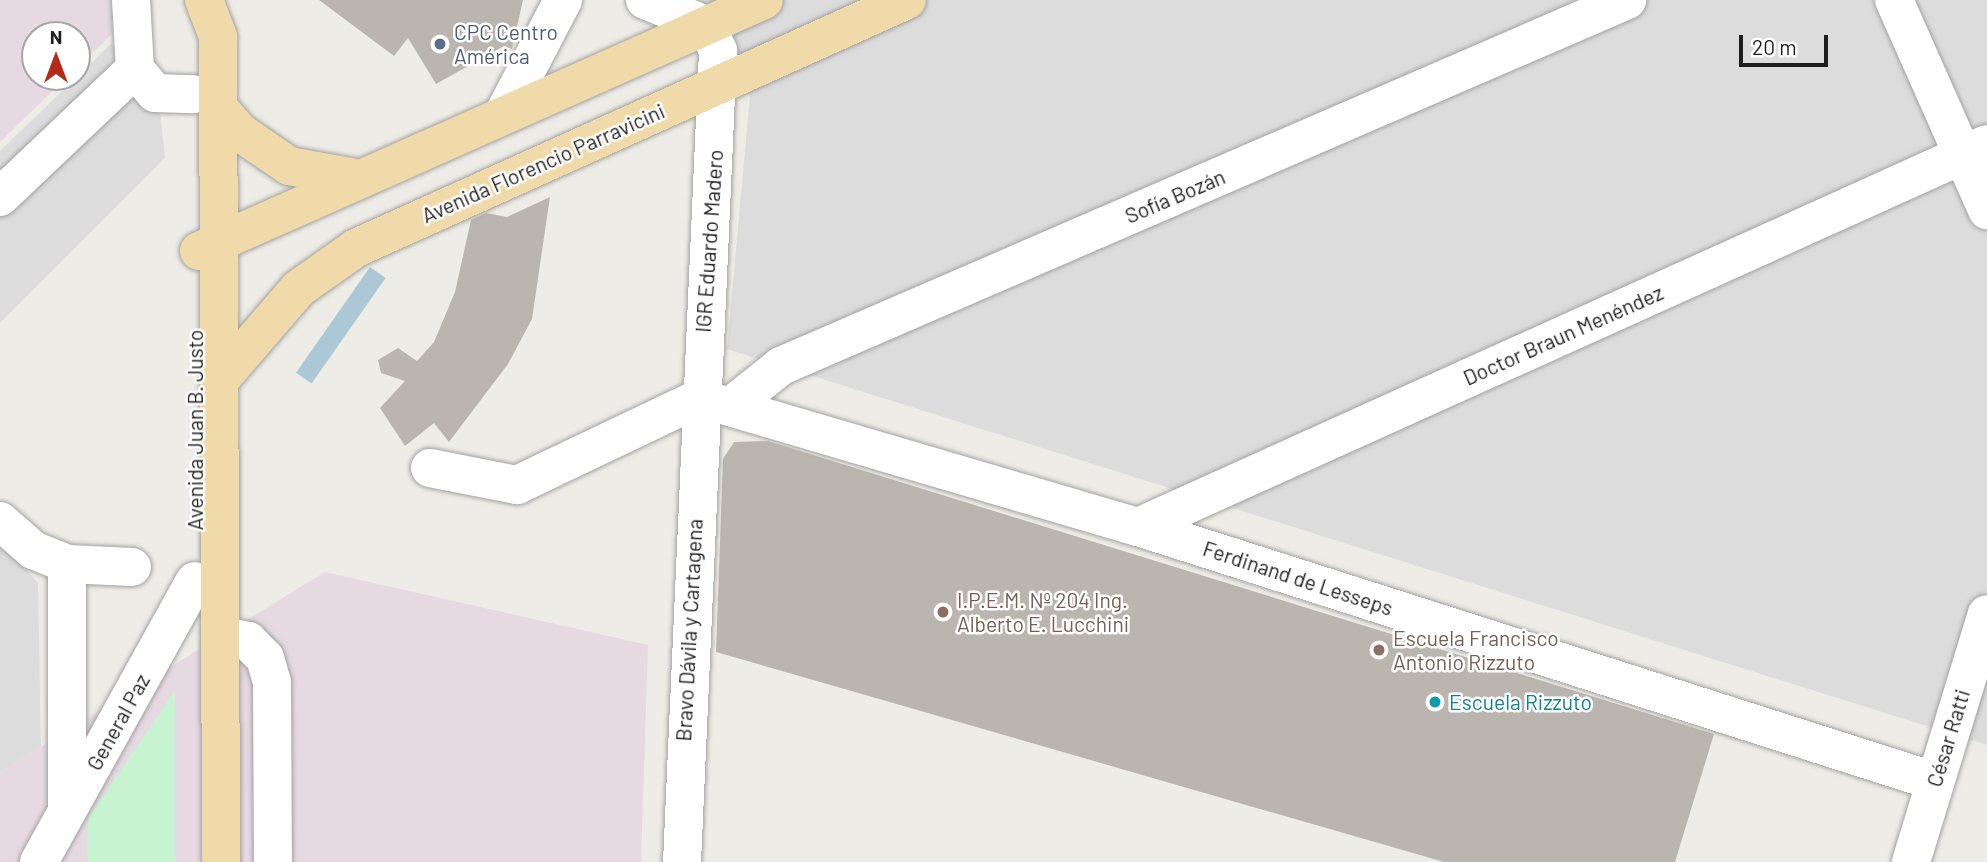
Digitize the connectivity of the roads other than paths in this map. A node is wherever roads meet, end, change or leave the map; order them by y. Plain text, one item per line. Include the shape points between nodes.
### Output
1 (131, 0) edge
2 (204, 0) edge
3 (562, 0) edge
4 (645, 0) edge
5 (764, 0) edge
6 (907, 0) edge
7 (1627, 0) edge
8 (1894, 0) edge
9 (706, 25) junction
10 (135, 69) junction
11 (719, 84) junction
12 (206, 100) junction
13 (503, 115) junction
14 (1974, 149) edge
15 (363, 179) junction
16 (0, 197) edge
17 (1987, 210) edge
18 (206, 248) junction
19 (219, 381) junction
20 (716, 401) junction
21 (430, 468) dead end
22 (1, 525) edge
23 (1139, 527) junction
24 (67, 564) junction
25 (132, 567) dead end
26 (195, 580) junction
27 (1987, 614) edge
28 (220, 635) junction
29 (1934, 781) junction
30 (67, 813) junction
31 (39, 862) edge
32 (67, 862) edge
33 (197, 862) edge
34 (221, 862) edge
35 (273, 862) edge
36 (682, 862) edge
37 (1911, 862) edge

1 - 10 street
2 - 12 main road, Avenida Juan B. Justo via 193,37
3 - 13 street
4 - 9 street
5 - 9 main road
6 - 11 main road, Avenida Florencio Parravicini
7 - 20 street, Sofía Bozán via 781,366
8 - 14 street
9 - 11 street, IGR Eduardo Madero via 718,51
9 - 13 main road
10 - 12 street via 155,93
10 - 16 street
11 - 19 main road, Avenida Florencio Parravicini via 356,248 298,289
11 - 20 street, IGR Eduardo Madero
12 - 15 main road via 289,166
12 - 18 main road, Avenida Juan B. Justo
13 - 15 main road
14 - 17 street
14 - 23 street, Doctor Braun Menéndez
15 - 18 main road
18 - 19 main road, Avenida Juan B. Justo
18 - 26 main road, Avenida Juan B. Justo
19 - 28 main road, Avenida Juan B. Justo
20 - 21 street, Sofía Bozán via 517,485
20 - 23 street, Ferdinand de Lesseps
20 - 36 street, Bravo Dávila y Cartagena
22 - 24 street via 33,551
23 - 29 street, Ferdinand de Lesseps
24 - 25 street
24 - 30 street
26 - 30 street, General Paz
26 - 33 main road, Avenida Juan B. Justo
27 - 29 street, César Ratti
28 - 34 main road, Avenida Juan B. Justo
28 - 35 street via 248,641 265,658 272,681
29 - 37 street, César Ratti
30 - 31 street, General Paz
30 - 32 street

